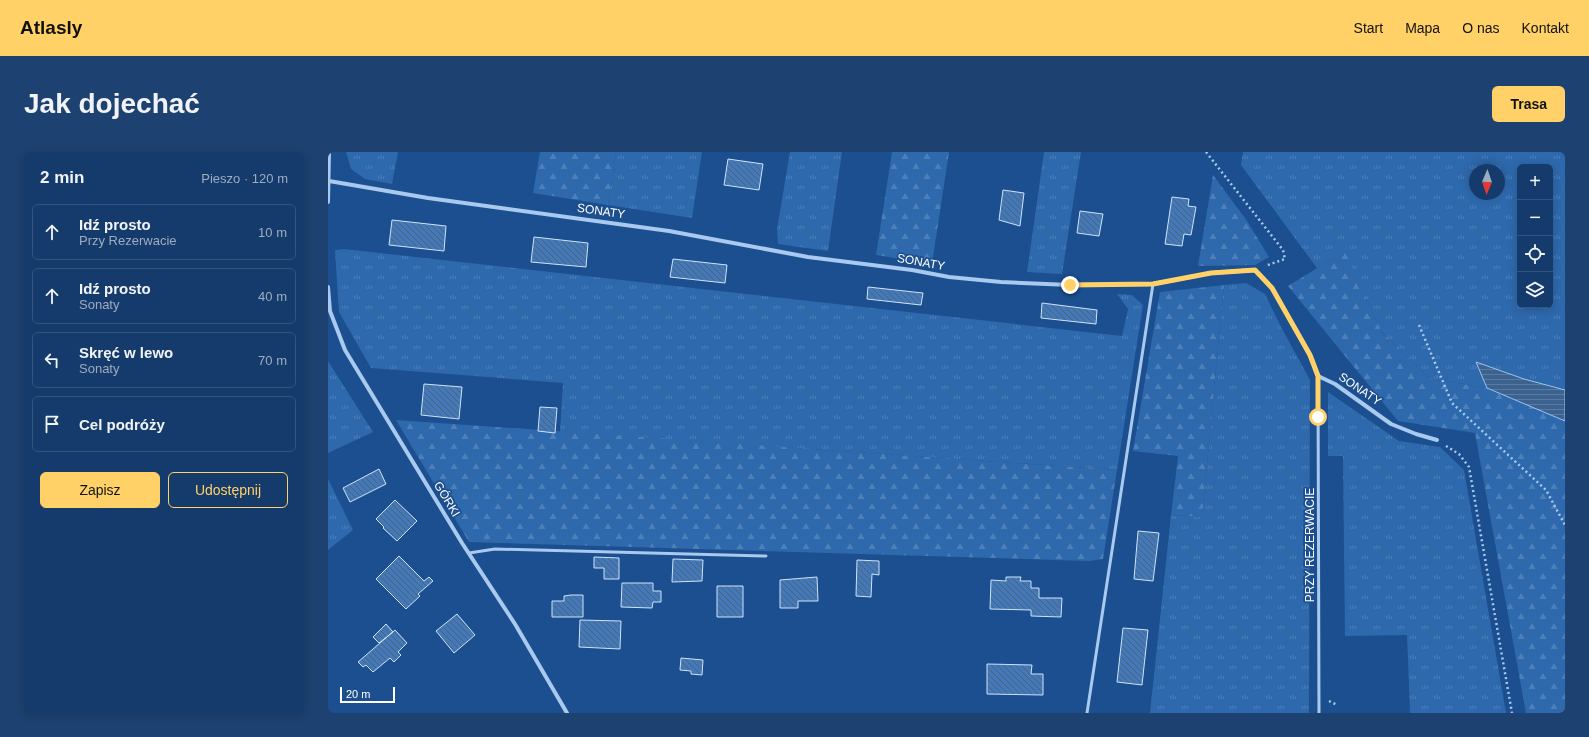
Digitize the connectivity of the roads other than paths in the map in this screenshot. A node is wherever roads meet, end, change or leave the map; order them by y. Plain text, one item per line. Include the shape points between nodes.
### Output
1 (328, 152) edge
2 (329, 181) edge
3 (328, 202) edge
4 (1153, 284) junction
5 (328, 287) edge
6 (1318, 376) junction
7 (1437, 440) road end
8 (469, 554) junction
9 (766, 556) dead end
10 (567, 713) edge
11 (1087, 713) edge
12 (1319, 713) edge

1 - 2 street
2 - 3 street
2 - 4 street, SONATY via 428,198 669,231 808,257 949,277 1070,285
4 - 6 street, SONATY via 1211,273 1255,270 1272,288 1310,355
4 - 11 lane
5 - 8 street, GÓRKI via 330,311 345,350
6 - 7 street, SONATY via 1335,384 1391,424
6 - 12 lane, PRZY REZERWACIE
8 - 9 lane via 495,549
8 - 10 street, GÓRKI via 515,624

